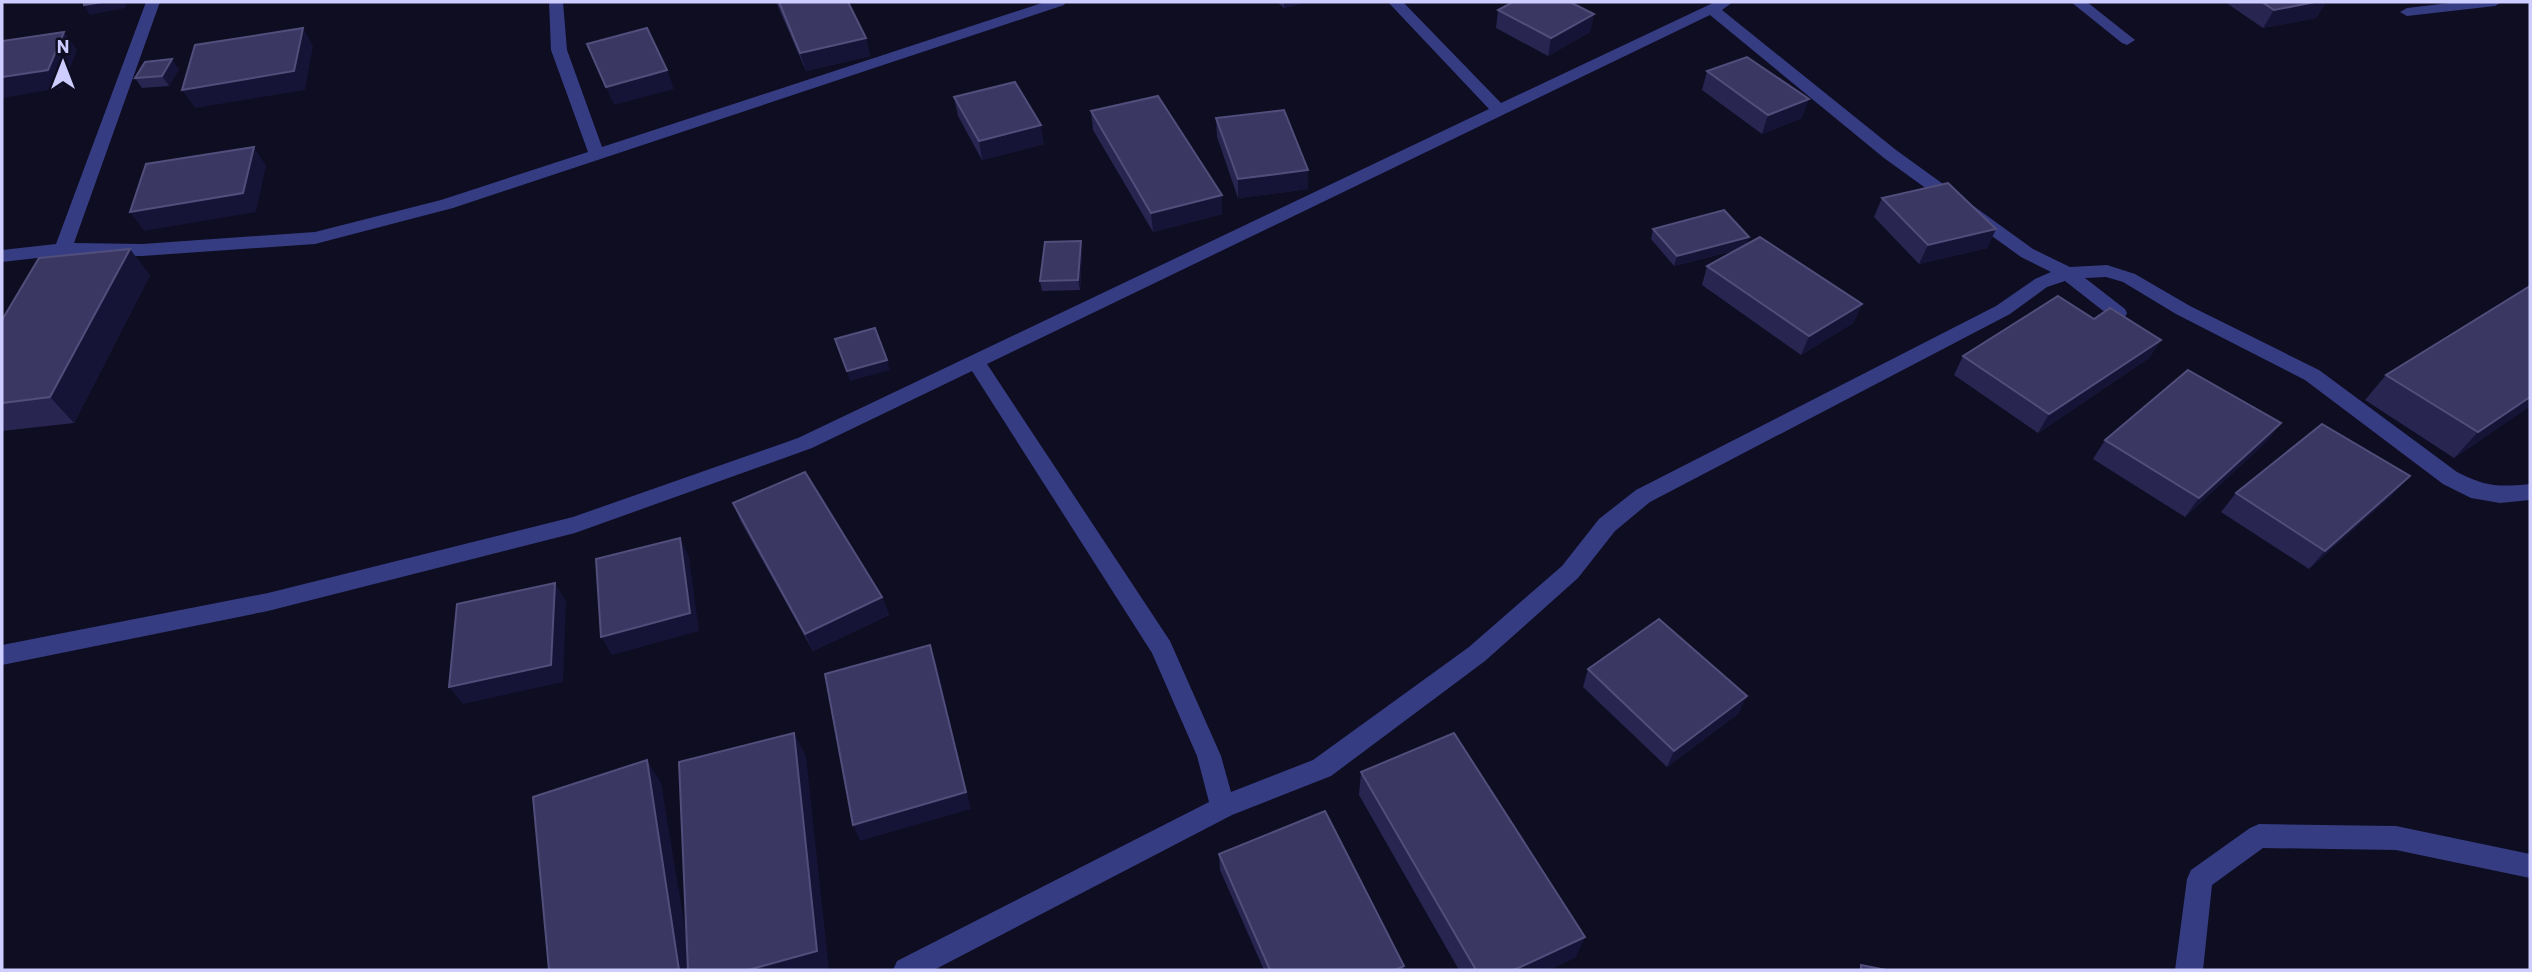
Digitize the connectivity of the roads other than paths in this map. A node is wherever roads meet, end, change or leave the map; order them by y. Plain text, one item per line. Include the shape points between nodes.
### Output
1 (153, 2) edge
2 (556, 2) edge
3 (998, 2) edge
4 (1059, 2) edge
5 (1395, 2) edge
6 (2078, 2) edge
7 (2495, 2) edge
8 (1719, 5) edge
9 (2407, 12) dead end
10 (1006, 20) junction
11 (2127, 40) dead end
12 (1497, 110) junction
13 (597, 155) junction
14 (63, 249) junction
15 (2, 256) edge
16 (2067, 273) junction
17 (2118, 313) edge
18 (975, 360) junction
19 (2530, 492) edge
20 (2, 655) edge
21 (1223, 807) junction
22 (2530, 866) edge
23 (907, 970) edge
24 (2189, 970) edge

1 - 14 street
2 - 13 street via 559,50
3 - 10 street
4 - 10 street
5 - 12 street
6 - 11 street
7 - 9 street
8 - 12 street
8 - 16 street via 1890,154 2027,253
10 - 13 street
12 - 18 street
13 - 14 street via 447,204 315,238 142,250
14 - 15 street
16 - 17 street
16 - 19 street via 2107,271 2129,278 2312,375 2450,478 2477,492
16 - 21 street via 1643,496 1607,525 1570,572 1455,670 1322,768
18 - 20 street via 805,443 575,525 268,602
18 - 21 street via 1162,648 1209,756
21 - 23 street
22 - 24 street via 2396,838 2259,836 2200,879

